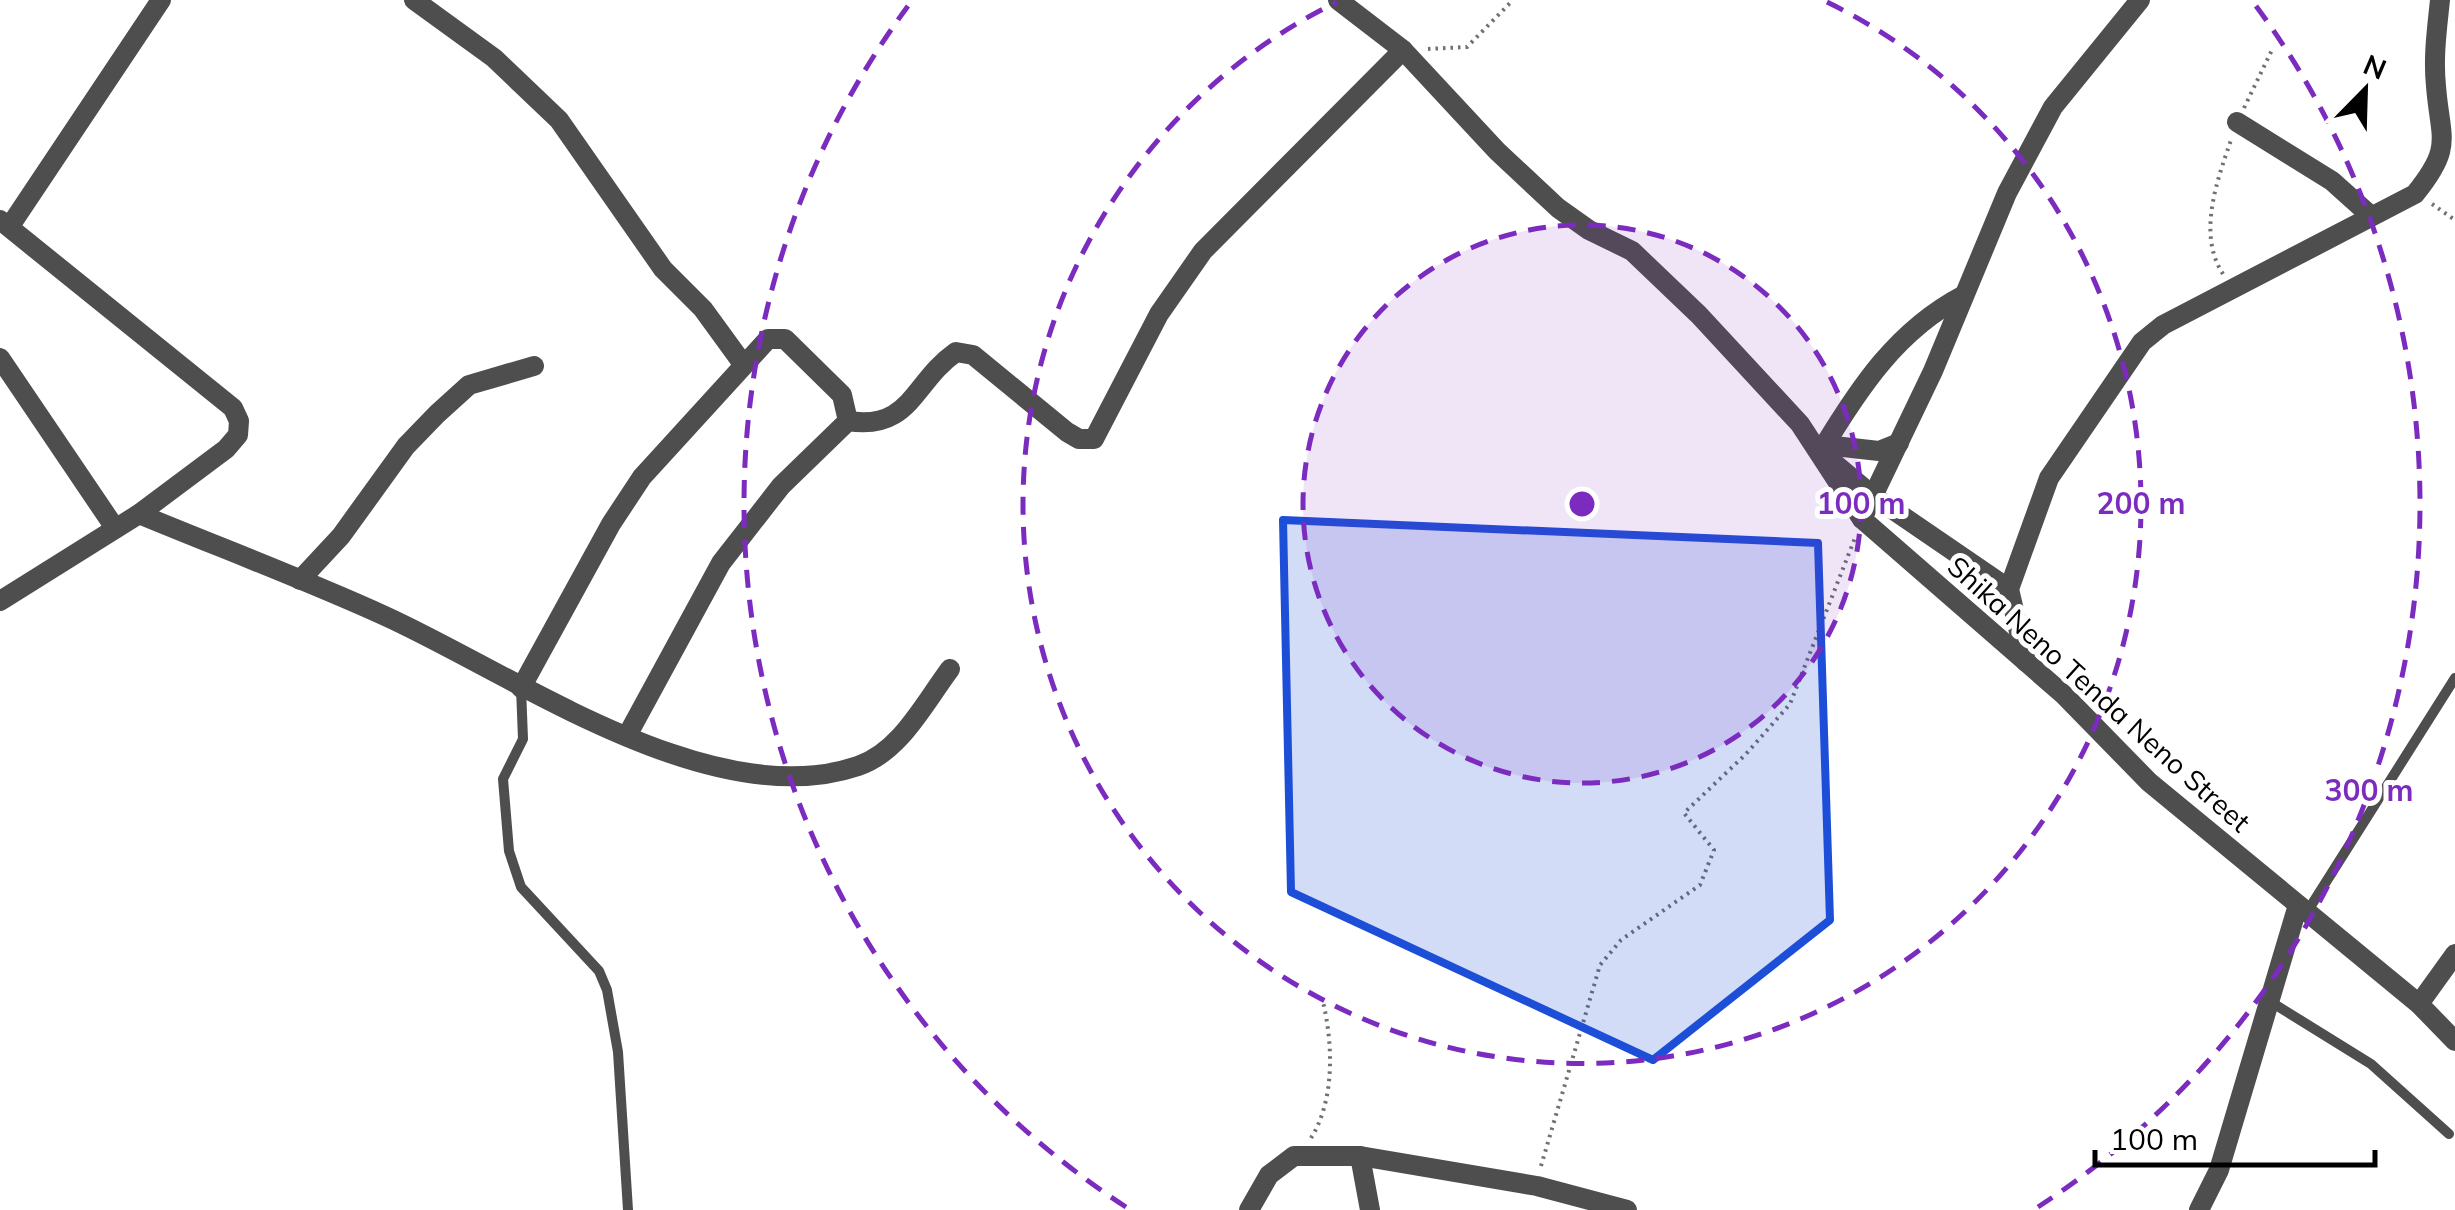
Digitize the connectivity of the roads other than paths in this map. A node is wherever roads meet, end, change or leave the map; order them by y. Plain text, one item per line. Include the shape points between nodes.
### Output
1 (161, 0) edge
2 (414, 0) edge
3 (1338, 0) edge
4 (2140, 0) edge
5 (2440, 0) edge
6 (1403, 50) junction
7 (2237, 122) road end
8 (2371, 216) junction
9 (5, 224) edge
10 (1964, 295) junction
11 (0, 358) edge
12 (743, 364) junction
13 (534, 366) dead end
14 (848, 420) junction
15 (1899, 444) junction
16 (1819, 445) junction
17 (1872, 496) junction
18 (139, 514) junction
19 (1862, 519) junction
20 (116, 528) junction
21 (300, 580) junction
22 (2009, 589) junction
23 (0, 601) edge
24 (2026, 662) junction
25 (950, 669) dead end
26 (2455, 678) edge
27 (521, 688) junction
28 (628, 734) junction
29 (2302, 909) junction
30 (2455, 954) edge
31 (2271, 1002) junction
32 (2418, 1004) junction
33 (2455, 1041) edge
34 (2449, 1134) dead end
35 (1360, 1156) junction
36 (628, 1210) edge
37 (1249, 1210) edge
38 (1370, 1210) edge
39 (1627, 1210) edge
40 (2199, 1210) edge

1 - 9 street
2 - 12 street via 494,58 559,120 664,269
3 - 6 street, Shika Neno Tenda Neno Street
4 - 10 street via 2052,107
5 - 8 street via 2434,54 2444,131 2434,171 2415,194
6 - 14 street via 1203,251 1159,314 1094,439 1067,432 973,355 956,352 898,414 880,423
6 - 16 street, Shika Neno Tenda Neno Street via 1558,208 1632,251 1700,314
7 - 8 street via 2332,181
8 - 22 street via 2142,342 2050,478
9 - 18 street via 233,408 239,420 238,435 226,449
10 - 15 street
10 - 16 street via 1932,312 1880,360
11 - 20 street
12 - 14 street via 768,339 786,339 842,395
12 - 27 street via 642,477
13 - 21 street via 469,386 448,404 406,446
14 - 28 street via 781,486 722,564
15 - 16 street via 1879,451
15 - 17 street
16 - 17 street
16 - 19 street, Shika Neno Tenda Neno Street
17 - 19 street
17 - 22 street
18 - 20 street
18 - 21 street
19 - 24 street, Shika Neno Tenda Neno Street
20 - 23 street
21 - 27 street via 388,617
22 - 24 street
24 - 29 street, Shika Neno Tenda Neno Street via 2149,782
25 - 28 street via 886,754 856,767 770,777 698,762
26 - 29 lane
27 - 28 street
27 - 36 lane via 522,739 503,779 509,851 521,887 599,972 606,990 618,1052
29 - 31 street
29 - 32 street, Shika Neno Tenda Neno Street
30 - 32 street
31 - 34 lane via 2371,1064
31 - 40 street via 2219,1170
32 - 33 street, Shika Neno Tenda Neno Street
35 - 37 street via 1294,1156 1269,1175
35 - 38 street
35 - 39 street via 1538,1186

